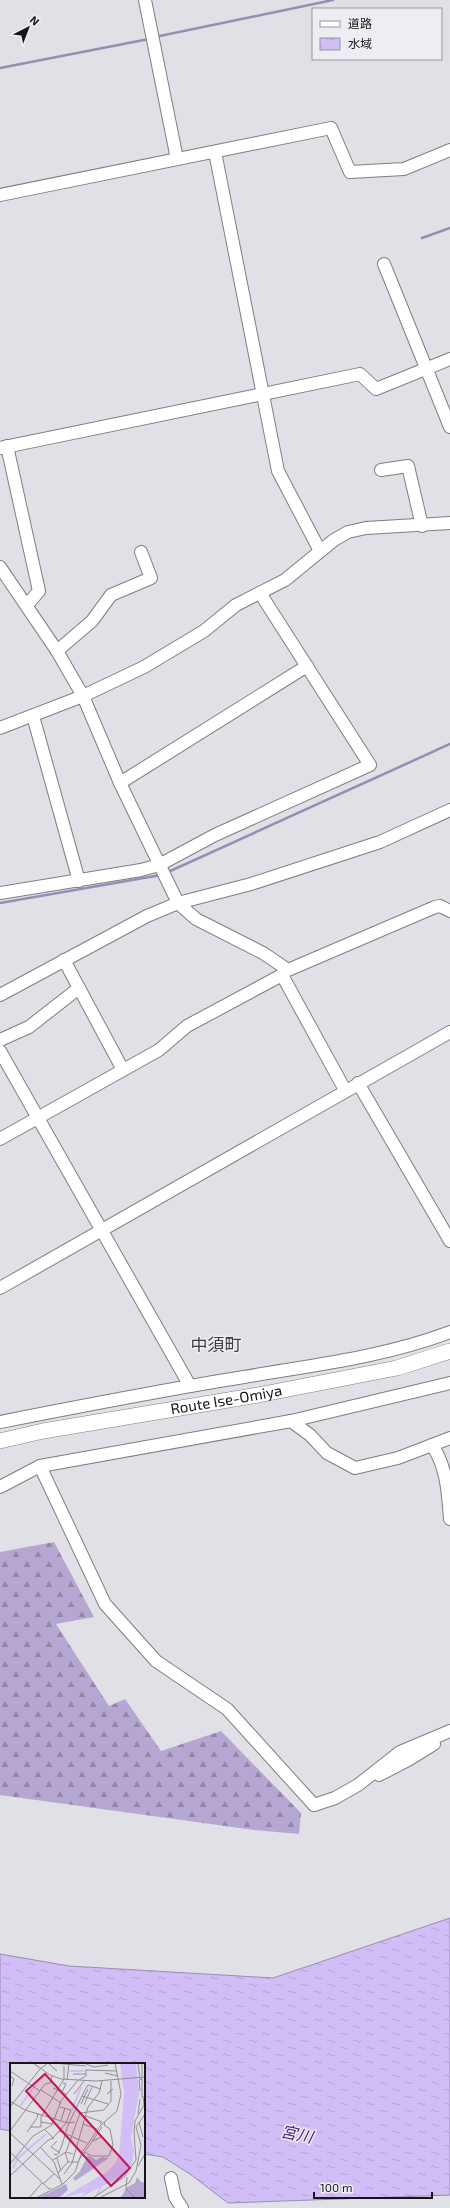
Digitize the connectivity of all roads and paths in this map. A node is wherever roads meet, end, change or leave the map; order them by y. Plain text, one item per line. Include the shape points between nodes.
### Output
1 (145, 0) edge
2 (450, 150) edge
3 (215, 152) junction
4 (177, 158) junction
5 (0, 195) edge
6 (384, 264) dead end
7 (450, 359) edge
8 (428, 368) junction
9 (264, 393) junction
10 (450, 426) edge
11 (4, 447) edge
12 (382, 470) dead end
13 (450, 523) edge
14 (422, 526) junction
15 (320, 551) junction
16 (140, 552) dead end
17 (0, 567) edge
18 (260, 592) junction
19 (27, 605) junction
20 (57, 652) junction
21 (307, 666) junction
22 (83, 696) junction
23 (33, 716) junction
24 (0, 728) edge
25 (120, 782) junction
26 (450, 810) edge
27 (163, 871) junction
28 (80, 881) junction
29 (0, 893) edge
30 (178, 903) junction
31 (450, 911) edge
32 (64, 960) junction
33 (283, 972) junction
34 (79, 988) junction
35 (0, 995) edge
36 (450, 1032) edge
37 (0, 1040) edge
38 (0, 1051) edge
39 (123, 1070) junction
40 (358, 1083) junction
41 (345, 1090) junction
42 (37, 1118) junction
43 (0, 1139) edge
44 (101, 1230) junction
45 (450, 1241) edge
46 (0, 1288) edge
47 (450, 1332) edge
48 (450, 1351) edge
49 (450, 1383) edge
50 (190, 1386) junction
51 (291, 1421) junction
52 (0, 1422) edge
53 (450, 1438) edge
54 (0, 1441) edge
55 (432, 1445) junction
56 (40, 1466) junction
57 (0, 1487) edge
58 (450, 1518) edge
59 (450, 1733) edge
60 (171, 2178) dead end
61 (182, 2208) edge

1 - 4 street
2 - 3 street via 404,169 350,172 330,128
3 - 4 street
3 - 9 street
4 - 5 street
6 - 8 street
7 - 8 street
8 - 9 street via 376,389 360,374
8 - 10 street
9 - 11 street
9 - 15 street via 278,471
11 - 19 street via 39,591
12 - 14 street via 408,466
13 - 14 street
14 - 15 street via 366,528 348,532
15 - 18 street via 285,580
16 - 20 street via 151,578 111,595 92,621
17 - 19 street
18 - 21 street
18 - 22 street via 236,605 204,631 150,664
19 - 20 street
20 - 22 street
21 - 25 street
21 - 27 street via 370,765 215,835
22 - 23 street
22 - 25 street
23 - 24 street
23 - 28 street
25 - 27 street
26 - 30 street via 380,842 251,884
27 - 28 street via 141,870
27 - 30 street
28 - 29 street
30 - 32 street via 147,916
30 - 33 street via 196,918 263,953
31 - 33 street via 440,906 435,907
32 - 34 street
32 - 35 street
33 - 39 street via 186,1026 159,1050
33 - 41 street
34 - 37 street via 29,1027
34 - 39 street
36 - 40 street
38 - 42 street
39 - 42 street
40 - 41 street
40 - 45 street
41 - 44 street
42 - 43 street
42 - 44 street
44 - 46 street
44 - 50 street
47 - 50 street via 429,1340 354,1358
48 - 54 main road, Route Ise-Omiya via 397,1368 258,1395 43,1431
49 - 51 street
50 - 52 street
51 - 55 street via 310,1435 327,1453 355,1468 398,1458
51 - 56 street
53 - 55 street
55 - 58 street via 439,1456 448,1487
56 - 57 street
56 - 59 street via 105,1604 156,1661 227,1710 314,1805 335,1798 358,1785 400,1752
60 - 61 street via 175,2197

